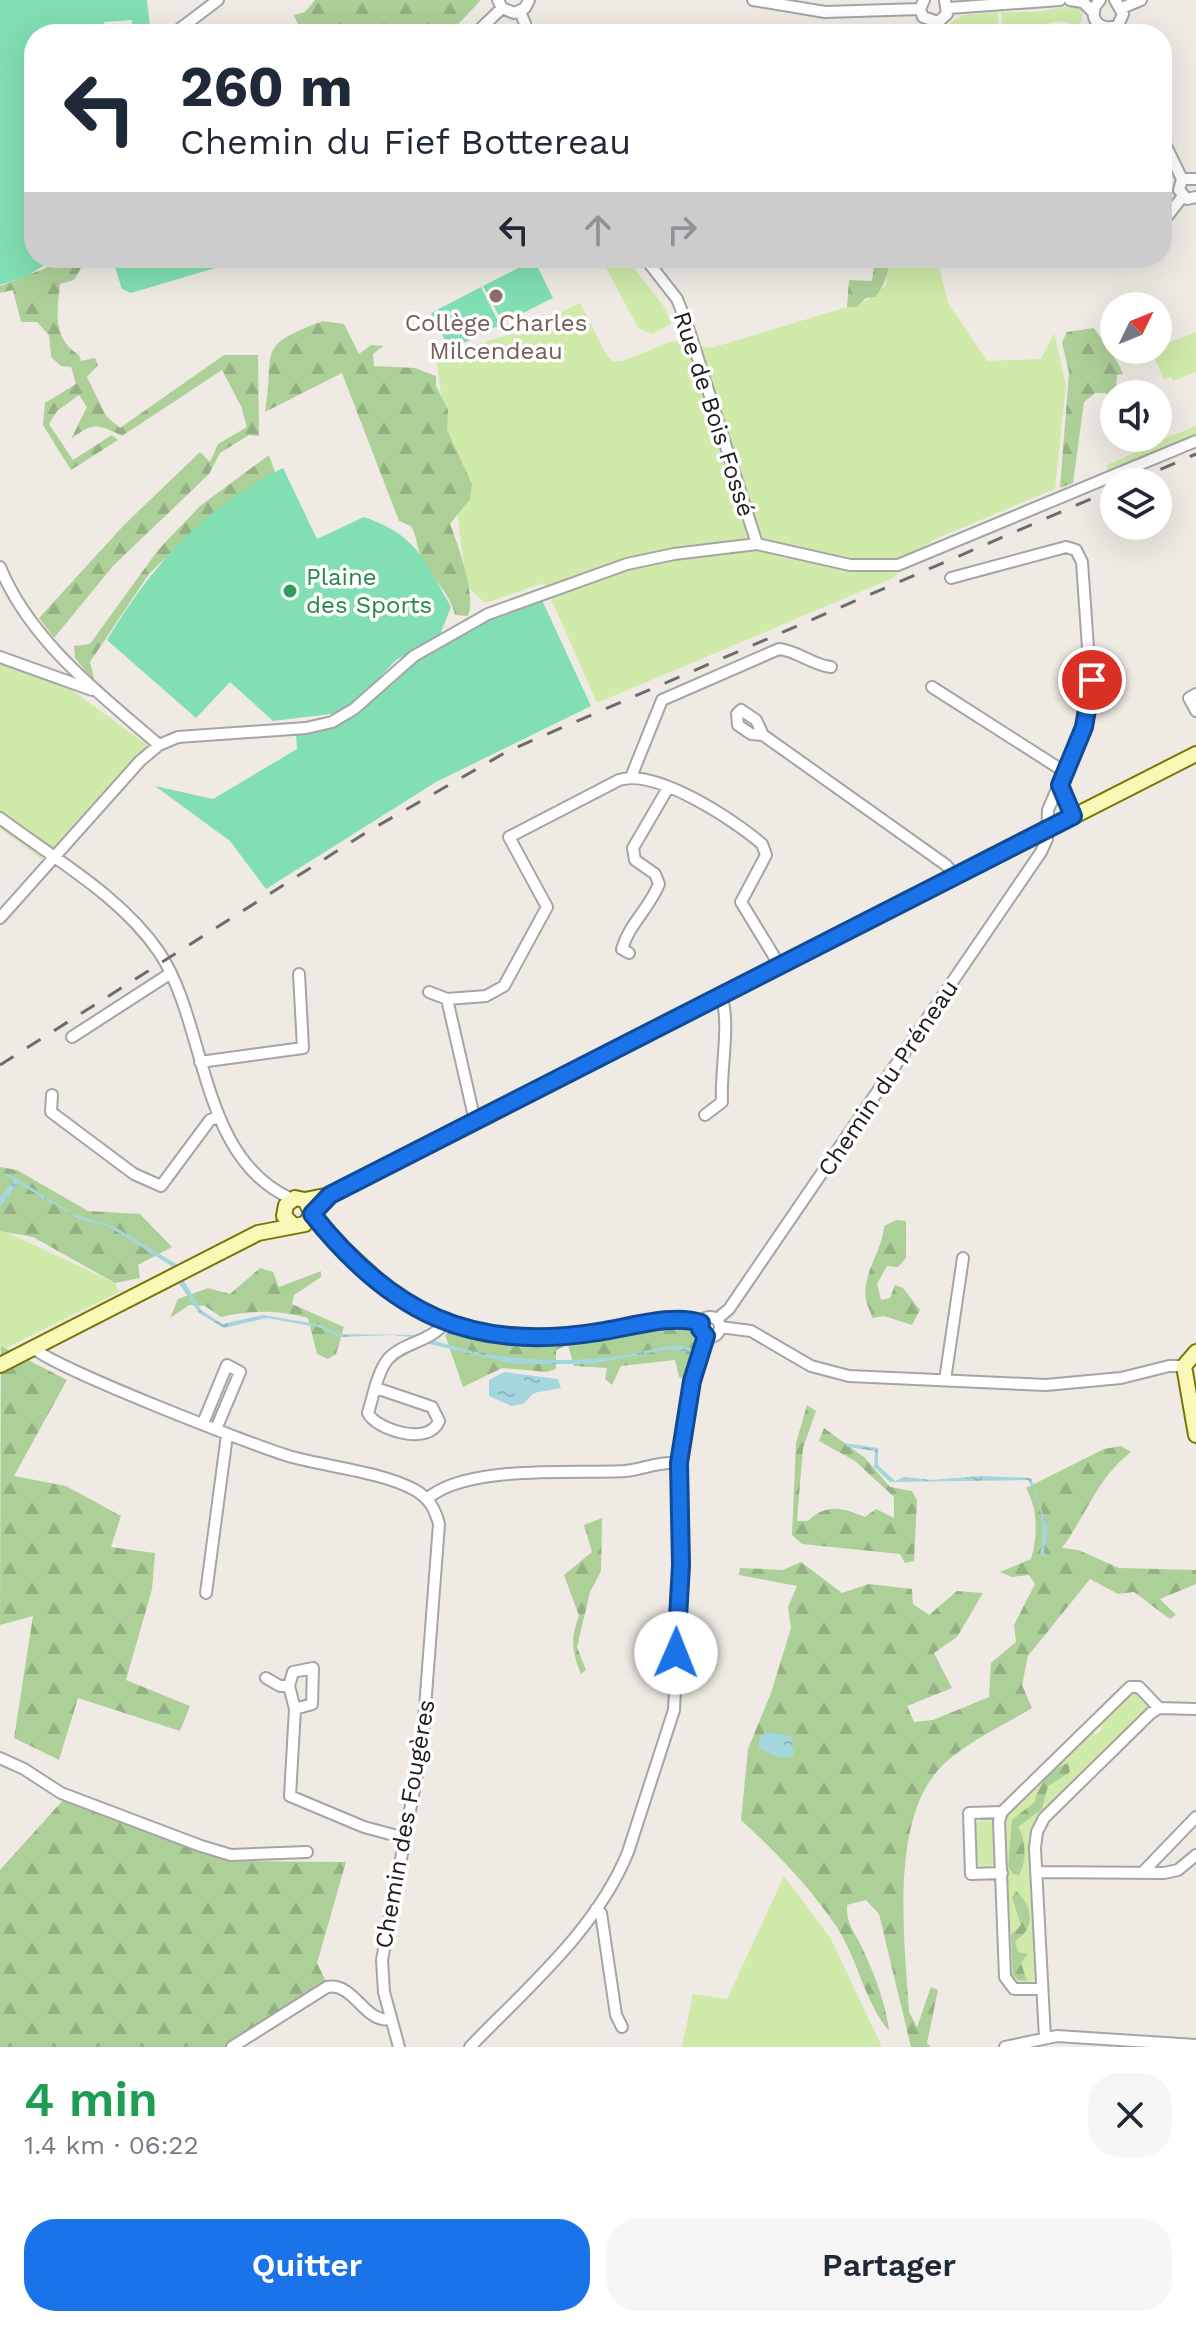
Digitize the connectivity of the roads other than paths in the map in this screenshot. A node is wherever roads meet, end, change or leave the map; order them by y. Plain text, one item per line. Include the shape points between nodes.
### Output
1 (218, 0) edge
2 (529, 0) edge
3 (753, 0) edge
4 (1060, 0) edge
5 (1070, 0) edge
6 (1100, 0) edge
7 (1141, 0) edge
8 (500, 4) edge
9 (947, 4) edge
10 (1119, 4) edge
11 (922, 5) edge
12 (520, 11) junction
13 (1093, 12) junction
14 (938, 22) joint
15 (186, 24) edge
16 (483, 24) edge
17 (525, 24) edge
18 (1099, 24) edge
19 (1116, 24) edge
20 (1172, 158) edge
21 (1182, 179) junction
22 (1196, 179) edge
23 (1183, 196) junction
24 (1196, 197) edge
25 (1172, 210) edge
26 (653, 268) edge
27 (1196, 441) edge
28 (757, 544) junction
29 (0, 567) edge
30 (951, 578) dead end
31 (0, 657) edge
32 (831, 667) dead end
33 (932, 687) dead end
34 (92, 690) junction
35 (1196, 694) edge
36 (1196, 711) edge
37 (763, 735) dead end
38 (159, 745) junction
39 (1196, 754) edge
40 (1065, 772) junction
41 (631, 777) junction
42 (1060, 785) junction
43 (668, 788) junction
44 (1073, 816) junction
45 (0, 818) edge
46 (1047, 829) junction
47 (55, 859) junction
48 (956, 877) junction
49 (0, 918) edge
50 (629, 953) dead end
51 (780, 966) junction
52 (171, 973) junction
53 (299, 974) dead end
54 (429, 992) dead end
55 (721, 996) junction
56 (447, 999) junction
57 (72, 1037) dead end
58 (200, 1062) junction
59 (52, 1095) dead end
60 (705, 1115) dead end
61 (218, 1117) junction
62 (475, 1121) junction
63 (298, 1212) junction
64 (963, 1258) dead end
65 (445, 1322) junction
66 (701, 1323) junction
67 (719, 1323) junction
68 (706, 1336) junction
69 (34, 1348) junction
70 (1196, 1352) edge
71 (0, 1365) edge
72 (1184, 1366) junction
73 (945, 1380) junction
74 (376, 1388) junction
75 (1192, 1392) edge
76 (203, 1423) junction
77 (216, 1429) junction
78 (227, 1435) junction
79 (1196, 1435) edge
80 (679, 1463) junction
81 (427, 1499) junction
82 (206, 1593) dead end
83 (266, 1678) dead end
84 (289, 1686) junction
85 (1159, 1708) junction
86 (295, 1709) junction
87 (1196, 1709) edge
88 (0, 1758) edge
89 (1002, 1812) junction
90 (1196, 1817) edge
91 (405, 1838) junction
92 (307, 1852) dead end
93 (1196, 1855) edge
94 (1036, 1872) junction
95 (1002, 1873) junction
96 (1142, 1873) junction
97 (596, 1909) junction
98 (1041, 1989) junction
99 (391, 2019) junction
100 (622, 2027) dead end
101 (1045, 2038) junction
102 (1196, 2045) edge
103 (232, 2047) edge
104 (399, 2047) edge
105 (470, 2047) edge
106 (1005, 2047) edge

1 - 15 street
2 - 12 street
3 - 11 street via 825,12
4 - 9 street
5 - 13 street via 1083,2
6 - 13 street
7 - 10 street
8 - 12 street
8 - 16 street
9 - 14 street via 947,14
10 - 19 street via 1121,20
11 - 14 street via 929,22
12 - 17 street
13 - 18 street
20 - 21 street
21 - 22 street
21 - 23 street
23 - 24 street
23 - 25 street
26 - 28 street, Rue de Bois Fossé via 677,299 687,324
27 - 28 street, Rue de Bois Fossé via 898,565 850,565
28 - 38 street via 627,564 488,614 414,656 332,722 178,737
29 - 34 street via 27,613
30 - 40 street, Chemin du Préneau via 1066,547 1079,555 1091,691 1084,727
31 - 34 street
32 - 41 street via 779,649 668,696 658,707
33 - 40 street
34 - 38 street
35 - 36 street via 1189,698
37 - 48 street
38 - 47 street
39 - 44 main road
40 - 42 street, Chemin du Préneau
41 - 43 street
41 - 56 street via 509,837 547,907 504,986 486,996
42 - 44 street
42 - 46 street, Chemin du Préneau via 1048,810
43 - 50 street via 633,848 635,860 655,874 659,884 627,931 622,949
43 - 51 street via 694,797 762,844 766,855 741,902
44 - 46 main road
45 - 47 street
46 - 48 main road
46 - 67 street, Chemin du Préneau via 1041,852
47 - 49 street
47 - 52 street via 131,919
48 - 51 main road
51 - 55 main road
52 - 57 street
52 - 58 street
53 - 58 street via 303,1048
54 - 56 street
55 - 60 street via 726,1025 722,1102
55 - 62 main road
56 - 62 street
58 - 61 street
59 - 61 street via 51,1112 134,1174 161,1186 210,1120
61 - 63 street via 241,1154
62 - 63 main road
63 - 65 street via 411,1307
63 - 69 main road
64 - 73 street
65 - 66 street via 514,1339 681,1320
65 - 74 street via 388,1359
66 - 67 street via 708,1317
66 - 68 street
67 - 68 street via 716,1335
67 - 73 street via 751,1331 824,1371
68 - 80 street via 692,1381
69 - 71 main road
69 - 76 street
70 - 72 main road
72 - 73 street via 1083,1383
72 - 75 main road
74 - 74 street via 368,1413 375,1422 415,1435 436,1430 439,1421 432,1407
75 - 79 main road
76 - 77 street
76 - 77 street via 227,1365 240,1372
77 - 78 street
78 - 81 street via 400,1484
78 - 82 street
80 - 81 street via 487,1478 445,1486
80 - 97 street via 681,1565 674,1710 628,1852
81 - 91 street, Chemin des Fougères via 439,1524 433,1624 422,1747
83 - 84 street
84 - 86 street
84 - 86 street via 293,1672 313,1668 312,1704
85 - 87 street
85 - 89 street via 1139,1687 1130,1687
85 - 94 street via 1044,1818 1037,1832
86 - 91 street via 290,1796
88 - 92 street via 61,1793 231,1855
89 - 95 street
89 - 95 street via 969,1813 971,1874
90 - 96 street
91 - 99 street, Chemin des Fougères via 382,1960
93 - 96 street via 1178,1870
94 - 96 street
94 - 98 street
95 - 98 street via 1005,1977 1014,1989
97 - 100 street via 601,1913
97 - 105 street
98 - 101 street
99 - 103 street via 376,2017 341,1987 327,1987
99 - 104 street, Chemin des Fougères
101 - 102 street via 1106,2036
101 - 106 street

